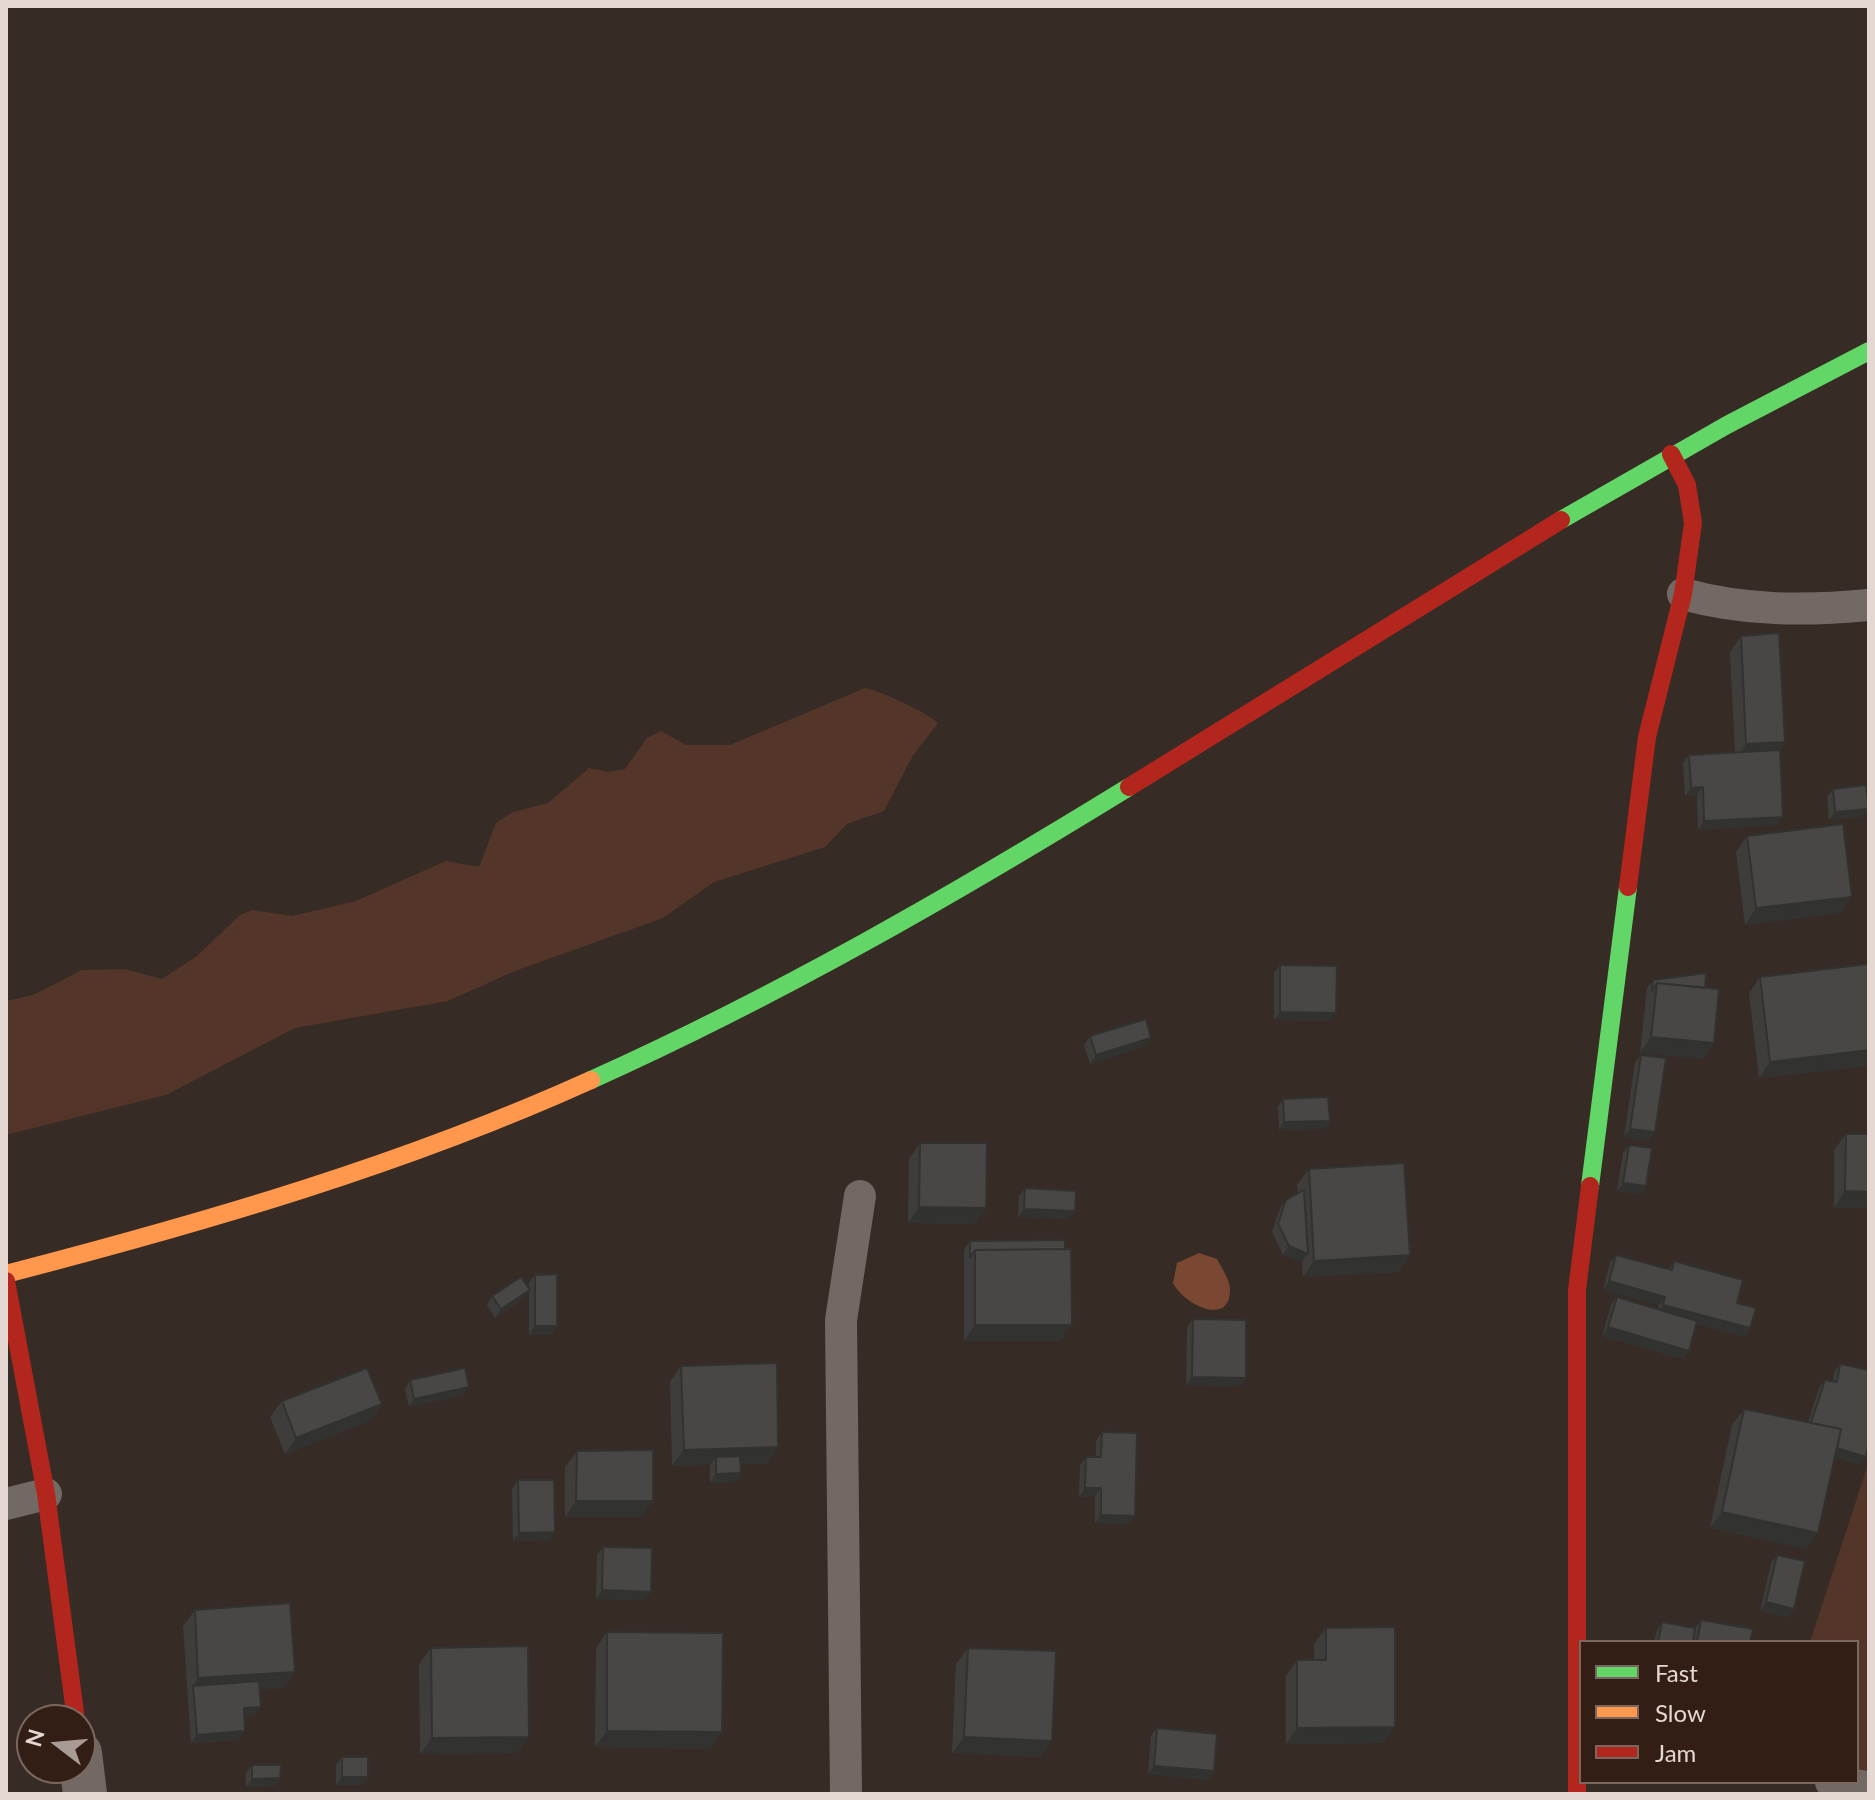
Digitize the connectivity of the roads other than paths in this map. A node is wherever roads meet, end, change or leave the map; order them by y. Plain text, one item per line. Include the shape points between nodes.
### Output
1 (1869, 351) edge
2 (1671, 454) junction
3 (1683, 594) junction
4 (1869, 605) edge
5 (860, 1196) dead end
6 (6, 1274) edge
7 (6, 1281) edge
8 (46, 1494) junction
9 (6, 1504) edge
10 (74, 1704) edge
11 (1846, 1784) edge
12 (1869, 1787) edge
13 (846, 1794) edge
14 (1577, 1794) edge

1 - 2 main road
2 - 3 main road via 1687,485 1693,523
2 - 6 main road via 1507,548 976,878 765,997 595,1078 388,1162 174,1230
3 - 4 lane via 1726,606 1805,611
3 - 14 main road via 1647,737 1577,1290
5 - 13 lane via 841,1320
7 - 8 main road
8 - 9 lane
8 - 10 main road
11 - 12 lane

